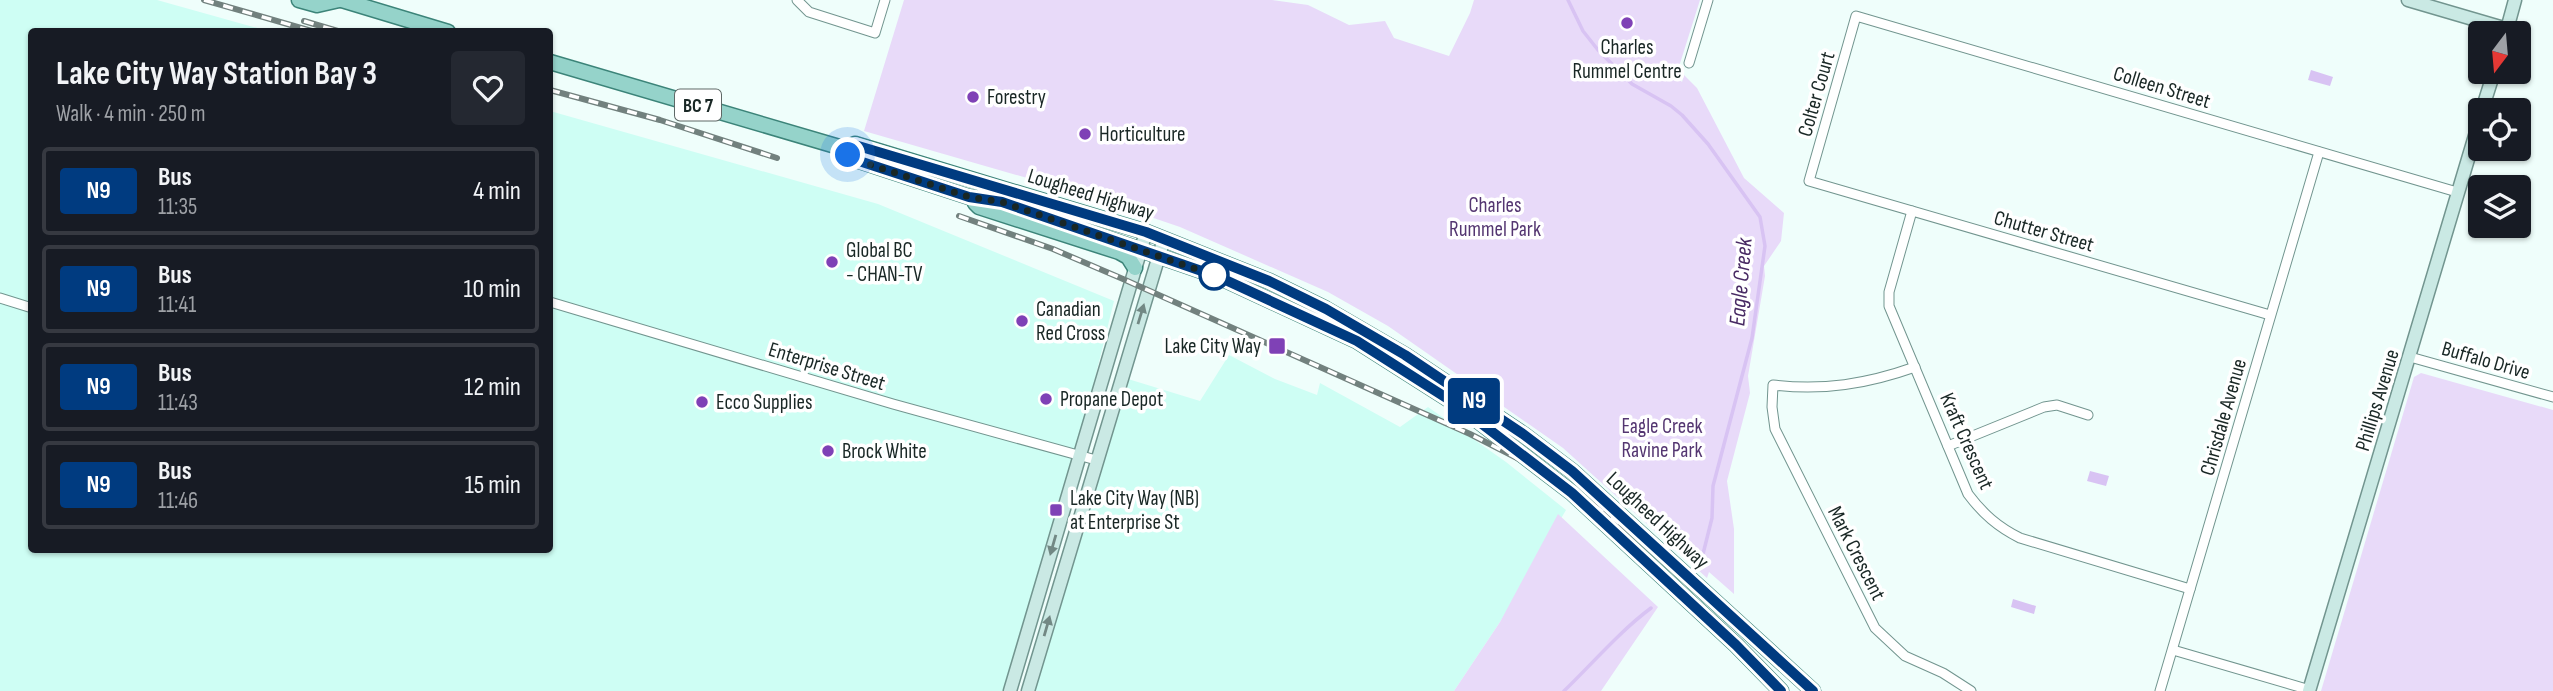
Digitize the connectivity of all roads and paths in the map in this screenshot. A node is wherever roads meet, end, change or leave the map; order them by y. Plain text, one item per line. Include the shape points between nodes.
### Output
1 (299, 0) edge
2 (340, 0) edge
3 (797, 0) edge
4 (885, 0) edge
5 (1708, 0) edge
6 (2409, 0) edge
7 (2515, 0) edge
8 (1856, 16) joint
9 (2475, 21) edge
10 (2509, 21) edge
11 (434, 28) edge
12 (553, 63) edge
13 (1689, 63) dead end
14 (846, 149) junction
15 (2319, 152) junction
16 (2468, 157) edge
17 (1809, 181) joint
18 (2457, 192) junction
19 (969, 197) junction
20 (1912, 211) junction
21 (1146, 232) junction
22 (1164, 239) junction
23 (1141, 249) junction
24 (1159, 255) junction
25 (1135, 268) junction
26 (0, 298) edge
27 (553, 303) edge
28 (28, 307) edge
29 (2270, 315) junction
30 (2410, 357) junction
31 (1914, 367) junction
32 (2553, 397) edge
33 (2088, 415) dead end
34 (1948, 446) junction
35 (1079, 456) junction
36 (1096, 460) junction
37 (2190, 589) junction
38 (2173, 650) junction
39 (2309, 690) edge
40 (1010, 691) edge
41 (1028, 691) edge
42 (1781, 691) edge
43 (1813, 691) edge
44 (1971, 691) edge
45 (2161, 691) edge

1 - 2 main road via 317,5
2 - 11 main road
3 - 4 street via 809,12 875,33
5 - 13 street
6 - 9 street
7 - 10 street
8 - 15 street, Colleen Street
8 - 17 street, Colter Court
12 - 14 main road, Lougheed Highway / BC 7
14 - 19 main road, Lougheed Highway / BC 7 via 850,158
14 - 21 main road, Lougheed Highway / BC 7 via 855,145
15 - 18 street, Colleen Street
15 - 29 street, Chrisdale Avenue
16 - 18 street, Phillips Avenue
17 - 20 street, Chutter Street
18 - 30 street, Phillips Avenue
19 - 23 main road, Lougheed Highway / BC 7 via 1002,202
19 - 25 main road via 979,207 1119,252
20 - 29 street, Chutter Street
20 - 31 street, Kraft Crescent via 1889,306
21 - 22 main road, Lougheed Highway / BC 7
21 - 23 street
22 - 24 street
22 - 43 main road, Lougheed Highway / BC 7 via 1326,309 1523,434 1591,486
23 - 24 main road, Lougheed Highway / BC 7
23 - 25 street
36 -> 24 street
24 - 42 main road, Lougheed Highway / BC 7 via 1219,277 1357,341 1456,404 1572,493
25 - 35 street
26 - 28 street
27 - 35 street, Enterprise Street
29 - 37 street, Chrisdale Avenue
30 - 32 street, Buffalo Drive
30 - 39 street, Phillips Avenue
31 - 34 street, Kraft Crescent
31 - 44 street, Mark Crescent via 1831,388 1773,385 1775,429 1875,628 1905,656
33 - 34 street via 2057,405 2044,407
34 - 37 street, Kraft Crescent via 1968,494 2001,528 2020,538
35 - 36 street, Enterprise Street
35 -> 40 street
41 -> 36 street
37 - 38 street, Chrisdale Avenue
38 - 39 street
38 - 45 street, Chrisdale Avenue

